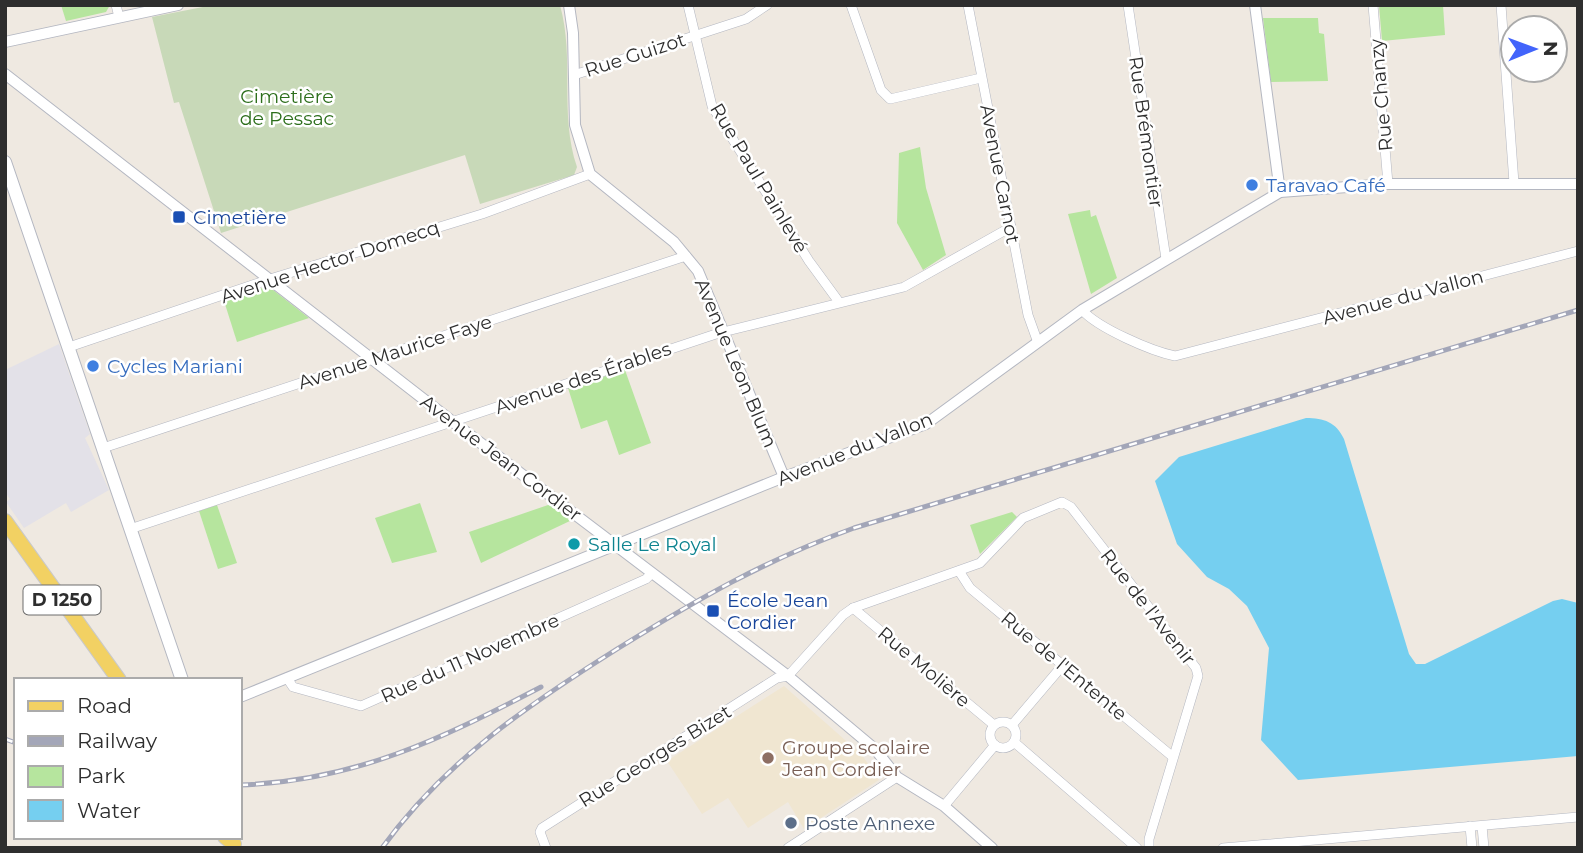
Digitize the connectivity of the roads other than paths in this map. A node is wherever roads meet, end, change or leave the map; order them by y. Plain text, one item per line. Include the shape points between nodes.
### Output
1 (178, 5) edge
2 (569, 5) edge
3 (688, 5) edge
4 (767, 5) edge
5 (850, 5) edge
6 (968, 5) edge
7 (1128, 5) edge
8 (1255, 5) edge
9 (1373, 5) edge
10 (1501, 5) edge
11 (118, 11) edge
12 (695, 35) junction
13 (5, 42) edge
14 (5, 74) edge
15 (574, 75) junction
16 (981, 78) junction
17 (5, 162) edge
18 (590, 174) junction
19 (1514, 183) junction
20 (1388, 184) junction
21 (1578, 184) edge
22 (1280, 192) junction
23 (1011, 227) junction
24 (1578, 251) edge
25 (686, 256) junction
26 (1166, 259) junction
27 (270, 279) junction
28 (839, 302) junction
29 (1082, 310) junction
30 (724, 331) junction
31 (1037, 340) junction
32 (69, 347) junction
33 (373, 359) junction
34 (453, 422) junction
35 (103, 448) junction
36 (784, 477) junction
37 (5, 521) edge
38 (131, 529) junction
39 (615, 545) junction
40 (959, 571) junction
41 (652, 573) junction
42 (853, 608) junction
43 (1063, 665) junction
44 (788, 676) junction
45 (119, 678) edge
46 (181, 678) edge
47 (287, 678) junction
48 (242, 696) edge
49 (994, 725) junction
50 (1012, 725) junction
51 (1014, 742) junction
52 (995, 745) junction
53 (1173, 757) junction
54 (897, 777) junction
55 (944, 806) junction
56 (1578, 817) edge
57 (1482, 825) junction
58 (1470, 826) junction
59 (1144, 847) edge
60 (546, 848) edge
61 (788, 848) edge
62 (992, 848) edge
63 (1223, 848) edge
64 (1472, 848) edge
65 (1484, 848) edge

1 - 11 street
2 - 15 street
3 - 12 street, Rue Paul Painlevé
4 - 12 street, Rue Guizot via 746,19
5 - 16 street via 881,90 890,99
6 - 16 street, Avenue Carnot
7 - 26 street, Rue Brémontier
8 - 22 street
9 - 20 street, Rue Chanzy
10 - 19 street
11 - 13 street
12 - 15 street, Rue Guizot
12 - 28 street, Rue Paul Painlevé via 712,106
14 - 27 street, Avenue Jean Cordier
15 - 18 street via 576,136
16 - 23 street, Avenue Carnot
17 - 32 main road
18 - 25 street, Avenue Léon Blum
18 - 27 street, Avenue Hector Domecq via 482,214
19 - 20 street
19 - 21 street
20 - 22 street
22 - 26 street
23 - 28 street, Avenue des Érables via 904,287
23 - 31 street, Avenue Carnot
24 - 29 street, Avenue du Vallon via 1175,356 1093,320
25 - 30 street, Avenue Léon Blum via 698,271
25 - 33 street, Avenue Maurice Faye
26 - 29 street
27 - 32 street, Avenue Hector Domecq
27 - 33 street, Avenue Jean Cordier
28 - 30 street, Avenue des Érables
29 - 31 street, Avenue du Vallon
30 - 34 street, Avenue des Érables
30 - 36 street, Avenue Léon Blum
31 - 36 street, Avenue du Vallon via 926,424
32 - 35 main road
33 - 34 street, Avenue Jean Cordier
33 - 35 street, Avenue Maurice Faye
34 - 38 street, Avenue des Érables
34 - 39 street, Avenue Jean Cordier
35 - 38 main road
36 - 39 street, Avenue du Vallon
37 - 45 main road, D 1250
38 - 46 main road
39 - 41 street, Avenue Jean Cordier
39 - 47 street, Avenue du Vallon
40 - 42 street
40 - 43 street, Rue de l'Entente via 970,588
40 - 53 street, Rue de l'Avenir via 980,563 1023,518 1062,502 1070,507 1196,668 1198,676
41 - 44 street, Avenue Jean Cordier
41 - 47 street, Rue du 11 Novembre via 360,706 293,687
42 - 44 street
42 - 49 street, Rue Molière
43 - 50 street
43 - 53 street, Rue de l'Entente
44 - 54 street, Avenue Jean Cordier via 875,749
44 - 60 street, Rue Georges Bizet via 777,678 542,828
47 - 48 street, Avenue du Vallon
49 - 50 street
49 - 52 street via 990,737
50 - 51 street
51 - 52 street via 1007,747
51 - 59 street
52 - 55 street
53 - 59 street, Rue de l'Avenir
54 - 55 street, Avenue Jean Cordier
54 - 61 street
55 - 62 street, Avenue Jean Cordier
56 - 57 street
57 - 58 street
57 - 65 street
58 - 63 street
58 - 64 street

